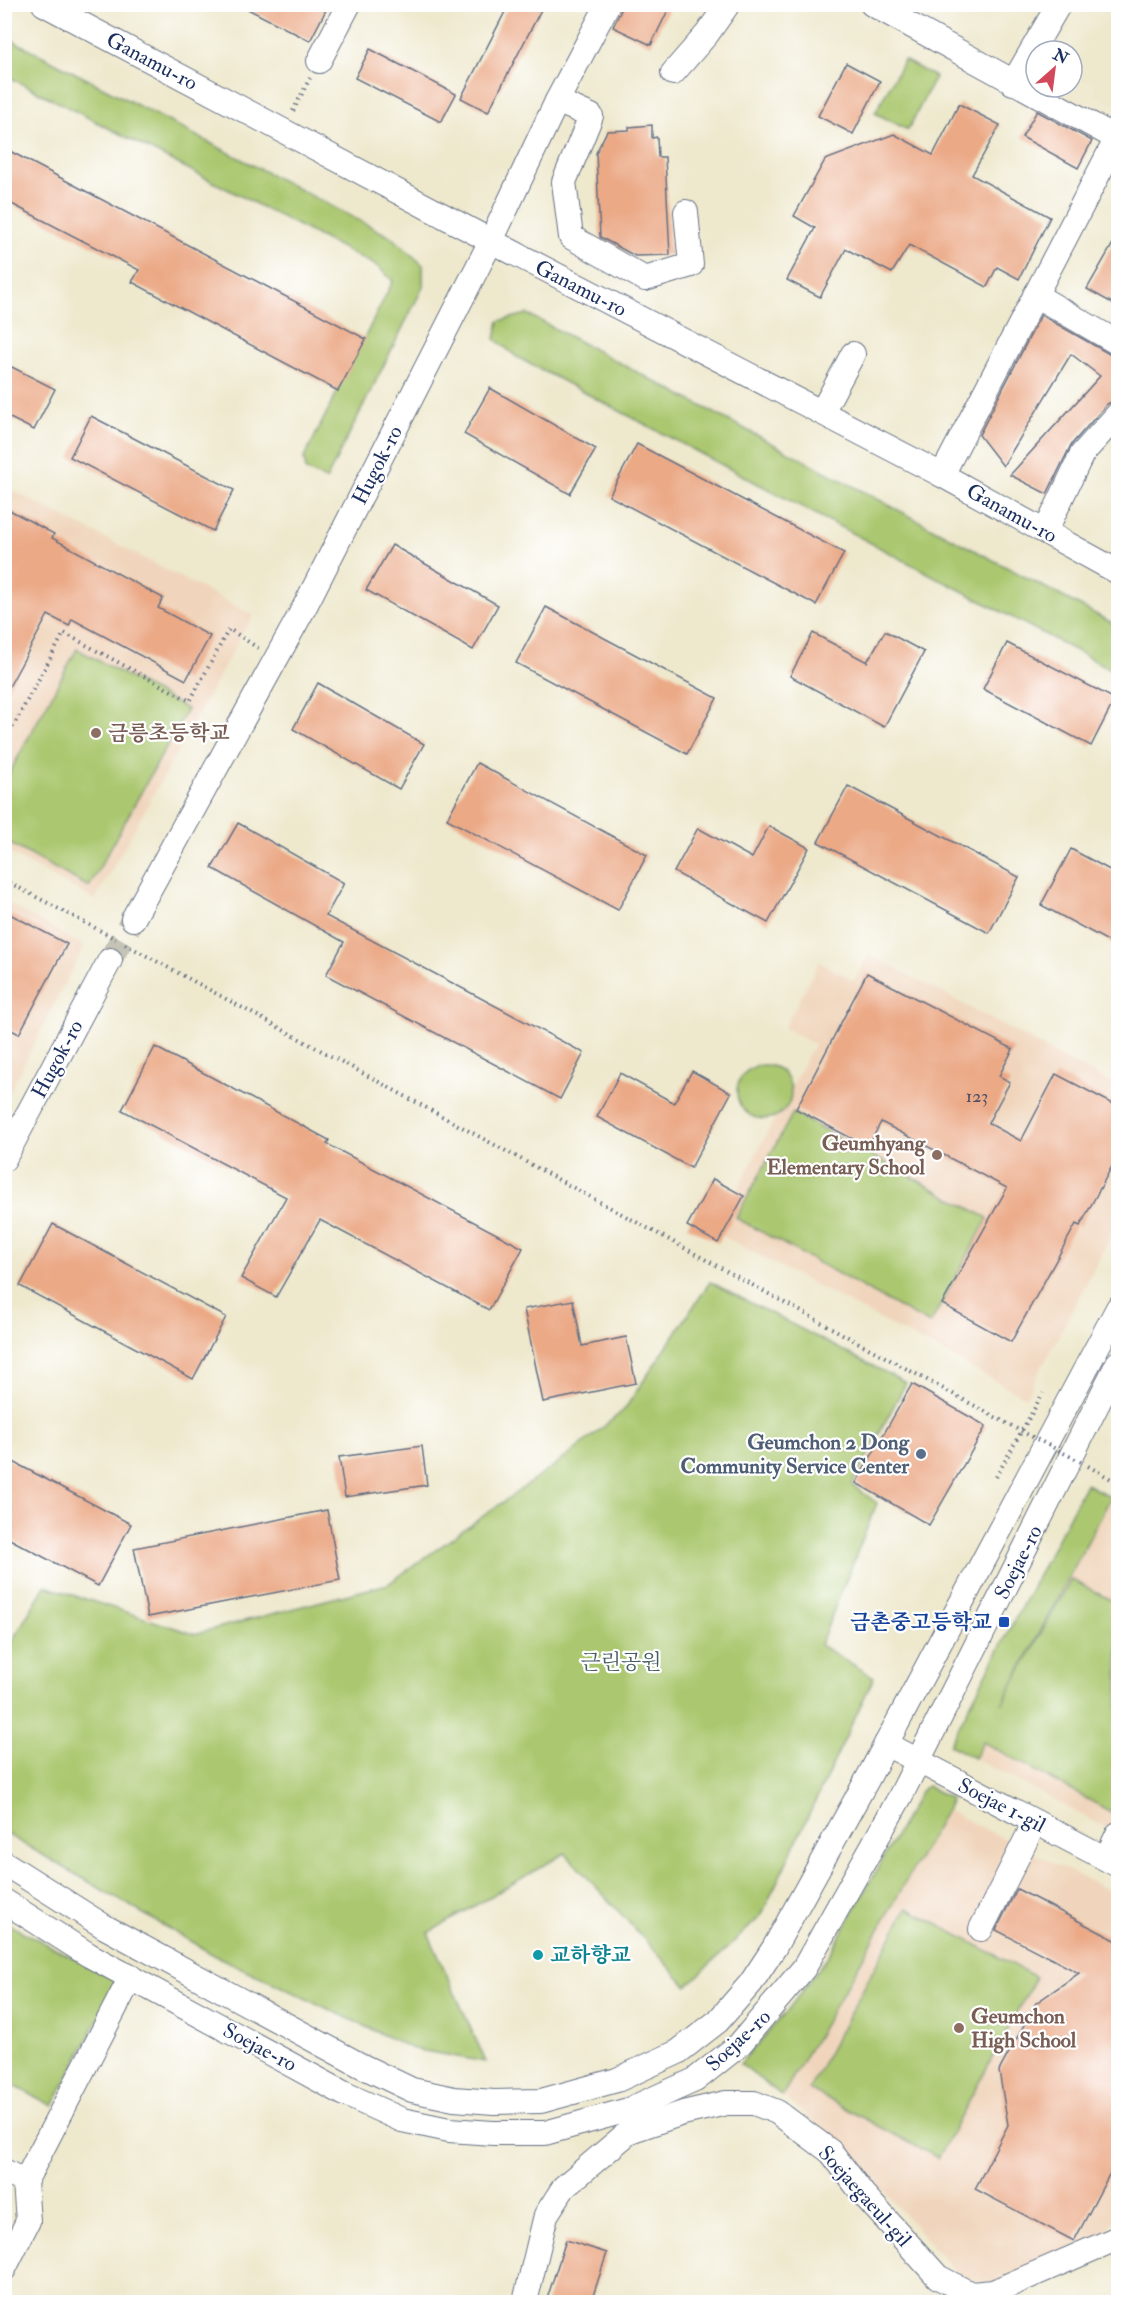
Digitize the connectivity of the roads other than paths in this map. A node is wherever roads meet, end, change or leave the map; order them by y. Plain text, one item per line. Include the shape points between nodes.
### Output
1 (44, 4) edge
2 (349, 4) edge
3 (608, 4) edge
4 (728, 4) edge
5 (872, 4) edge
6 (1059, 4) edge
7 (319, 61) road end
8 (673, 73) dead end
9 (1013, 83) junction
10 (557, 101) junction
11 (1118, 138) edge
12 (686, 212) dead end
13 (491, 241) junction
14 (1035, 295) junction
15 (1119, 343) edge
16 (854, 354) dead end
17 (822, 412) junction
18 (1119, 414) edge
19 (942, 475) junction
20 (1048, 525) dead end
21 (1119, 572) edge
22 (133, 919) tunnel mouth
23 (110, 960) tunnel mouth
24 (4, 1159) edge
25 (1119, 1308) edge
26 (1119, 1363) edge
27 (886, 1744) junction
28 (918, 1761) junction
29 (1035, 1822) junction
30 (1119, 1834) edge
31 (1112, 1862) edge
32 (4, 1863) edge
33 (4, 1900) edge
34 (981, 1929) dead end
35 (131, 1977) junction
36 (15, 2176) edge
37 (1119, 2238) edge
38 (4, 2269) edge
39 (525, 2302) edge

1 - 13 street, Ganamu-ro
2 - 7 street
3 - 10 street, Hugok-ro
4 - 8 street
5 - 9 street
6 - 9 street
9 - 11 street
10 - 12 street via 591,116 564,182 571,237 645,279 691,266
10 - 13 street, Hugok-ro
11 - 14 street
13 - 17 street, Ganamu-ro
13 - 22 street, Hugok-ro via 276,660
14 - 15 street
14 - 19 street
16 - 17 street
17 - 19 street, Ganamu-ro
18 - 20 street via 1082,454
19 - 21 street, Ganamu-ro
23 - 24 street, Hugok-ro
25 - 27 street
26 - 28 street, Soejae-ro
27 - 28 street, Soejae 1-gil
27 - 32 street via 774,1948 751,1983 718,2021 668,2057 617,2080 541,2101 454,2099 412,2090 105,1928
28 - 29 street, Soejae 1-gil
28 - 35 street, Soejae-ro via 804,1968 739,2045 695,2079 628,2110 545,2133 449,2130 402,2120 345,2094
29 - 31 street, Soejae 1-gil
29 - 34 street
30 - 31 street
33 - 35 street, Soejae-ro
35 - 36 street
36 - 38 street via 28,2221
37 - 39 street, Soejaegaeul-gil via 993,2292 971,2294 938,2277 863,2194 831,2152 777,2112 754,2103 726,2103 630,2131 564,2187 546,2215

